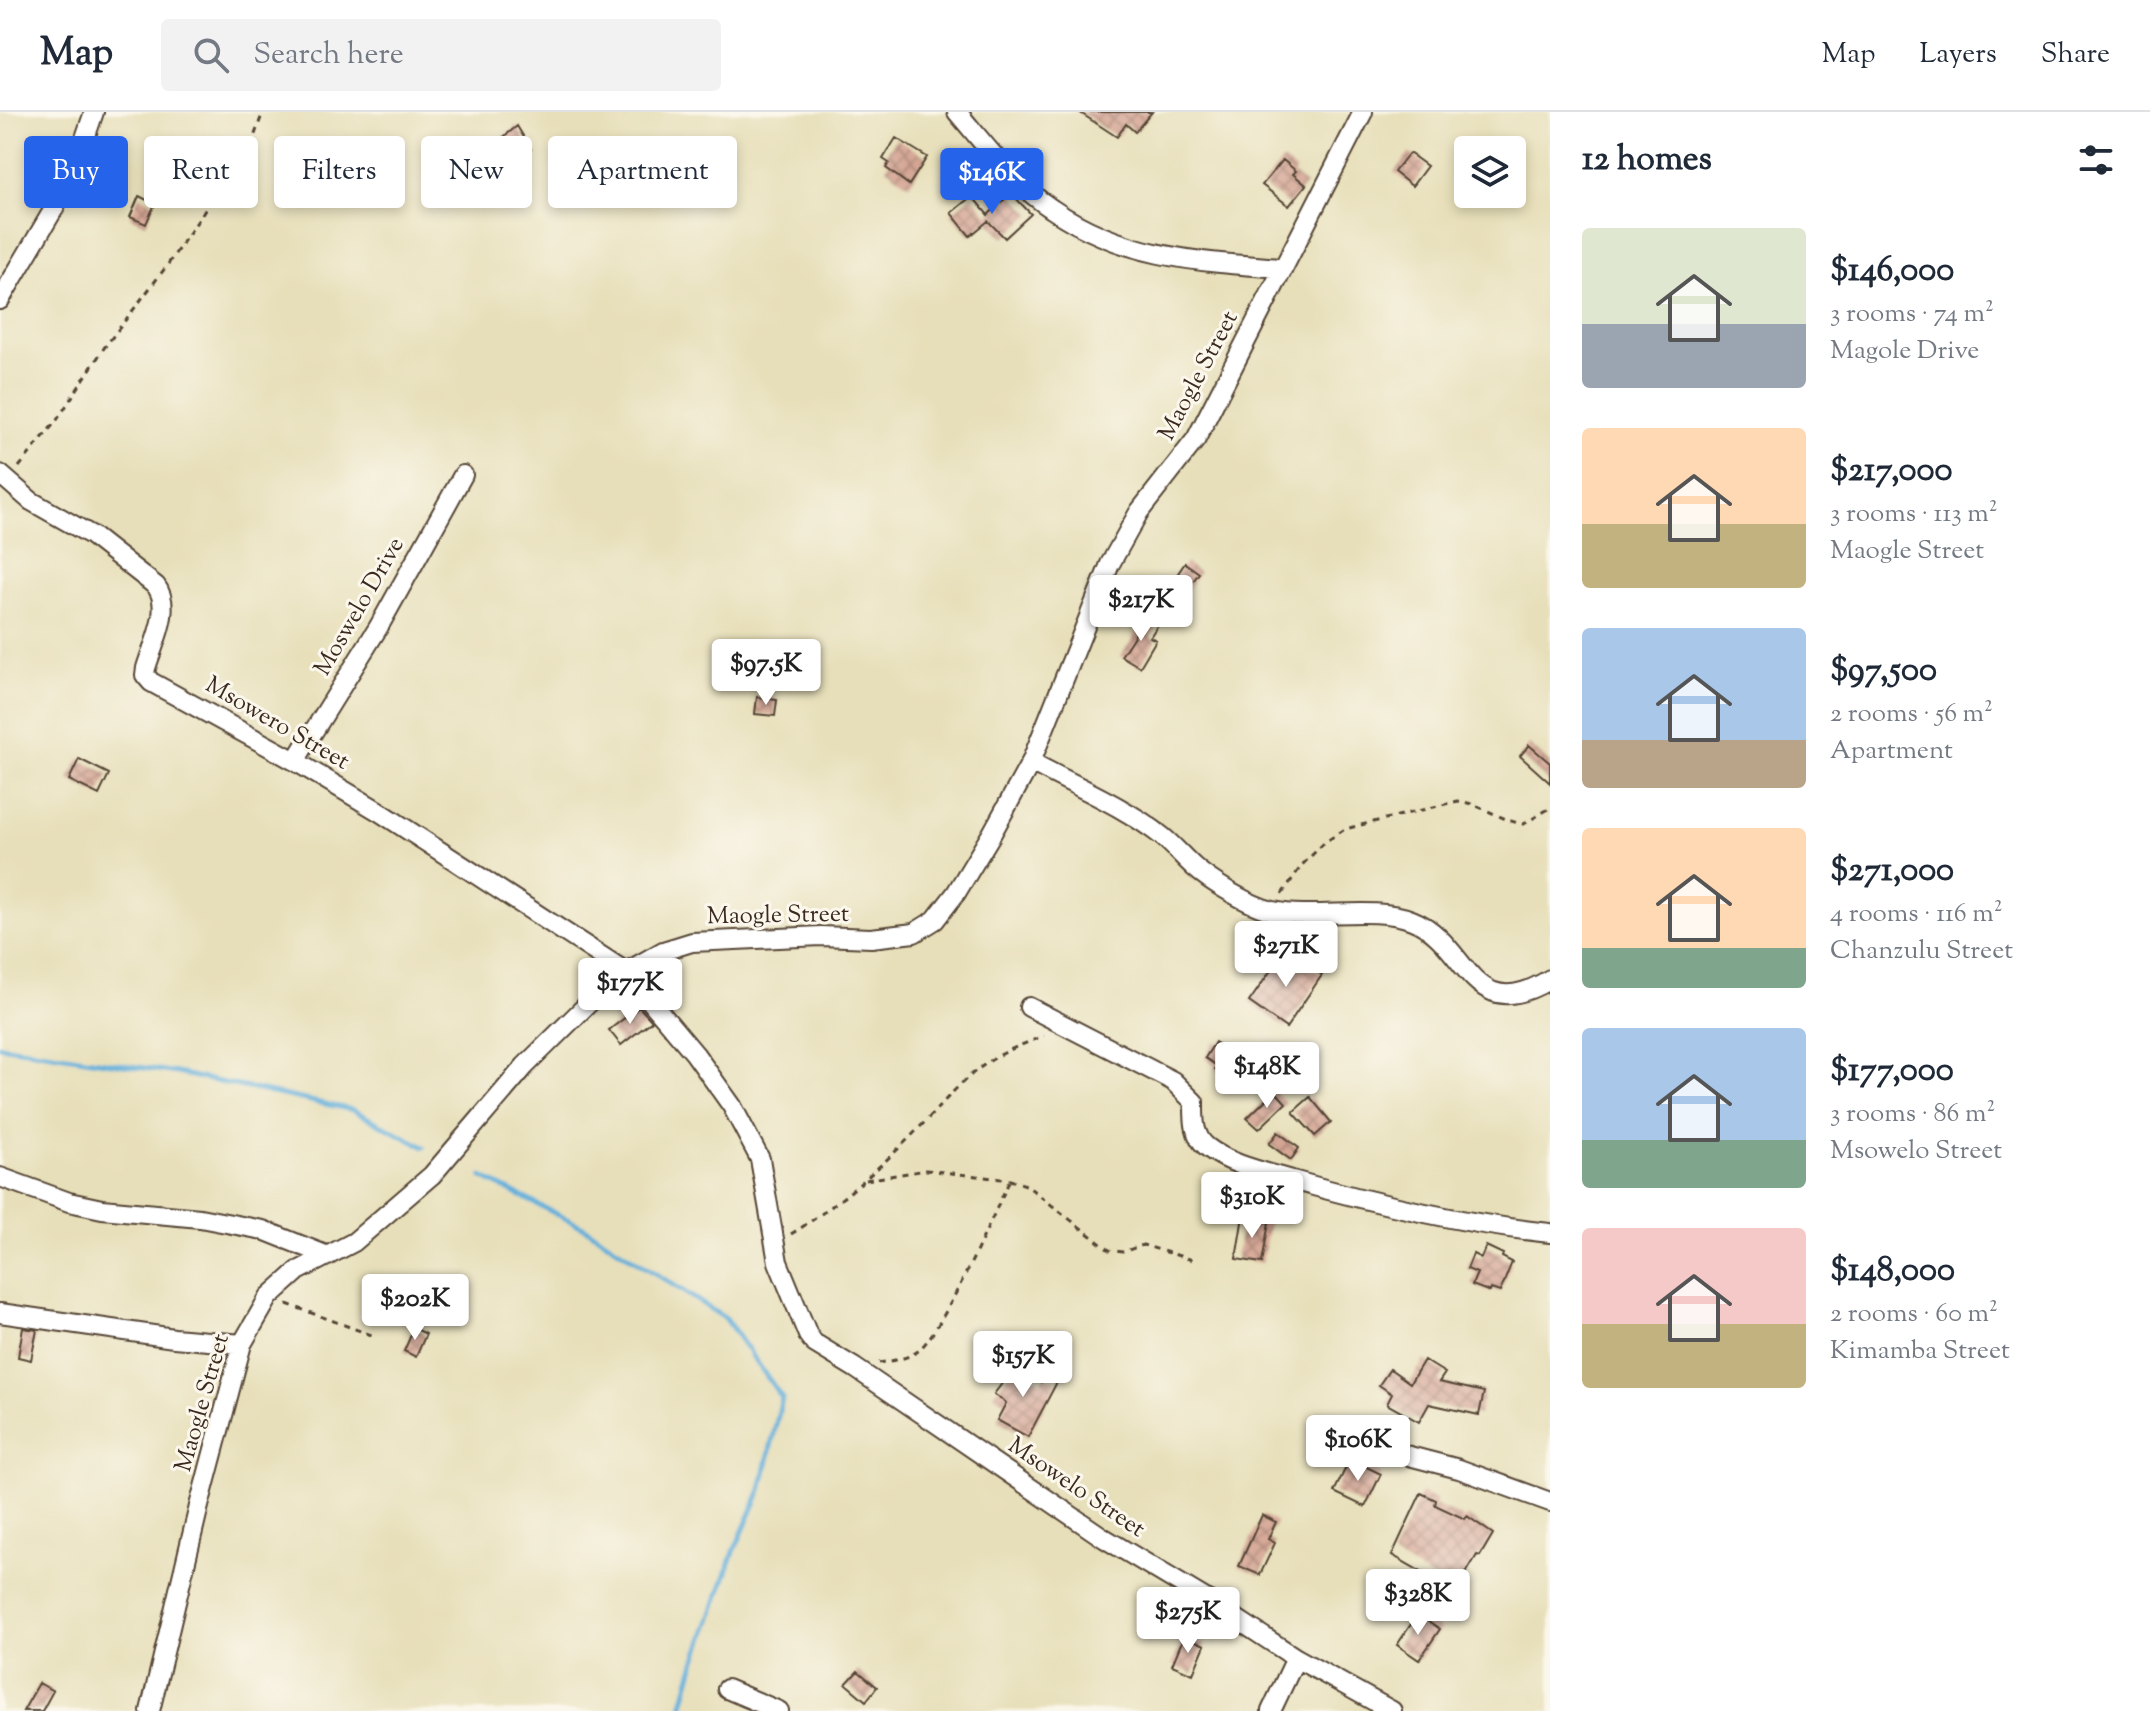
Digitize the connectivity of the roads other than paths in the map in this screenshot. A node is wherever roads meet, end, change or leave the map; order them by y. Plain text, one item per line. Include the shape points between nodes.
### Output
1 (94, 112) edge
2 (957, 112) edge
3 (1363, 112) edge
4 (1282, 268) junction
5 (0, 300) edge
6 (463, 475) dead end
7 (4, 478) edge
8 (295, 761) junction
9 (1031, 762) junction
10 (626, 972) junction
11 (1550, 979) edge
12 (1029, 1007) dead end
13 (0, 1177) edge
14 (1550, 1233) edge
15 (328, 1256) junction
16 (0, 1313) edge
17 (242, 1344) junction
18 (1371, 1446) dead end
19 (1550, 1502) edge
20 (1296, 1658) junction
21 (727, 1689) dead end
22 (150, 1711) edge
23 (779, 1711) edge
24 (1271, 1711) edge
25 (1392, 1711) edge

1 - 5 street via 69,179
2 - 4 street via 1026,187 1092,233 1168,257
3 - 4 street, Maogle Street
4 - 9 street, Maogle Street via 1196,439 1139,512 1110,564
6 - 8 street, Moswelo Drive via 378,628
7 - 8 street, Msowero Street via 31,501 91,535 163,595 145,675 151,682
8 - 10 street, Msowero Street
9 - 10 street, Maogle Street via 956,893 935,920 914,933 692,942
9 - 11 street via 1123,811 1164,837 1196,869 1272,911 1413,920 1482,987 1496,993 1533,990
10 - 15 street, Maogle Street via 525,1066 432,1175 354,1242
10 - 20 street, Msowelo Street via 695,1054 732,1106 760,1159 778,1262 814,1343 1104,1538
12 - 14 street via 1173,1081 1194,1102 1198,1137 1223,1156 1312,1186 1436,1217
13 - 15 street via 102,1209 187,1216 263,1230
15 - 17 street, Maogle Street via 298,1271 269,1297
16 - 17 street
17 - 22 street, Maogle Street
18 - 19 street via 1459,1469
20 - 24 street
20 - 25 street, Msowelo Street
21 - 23 street

